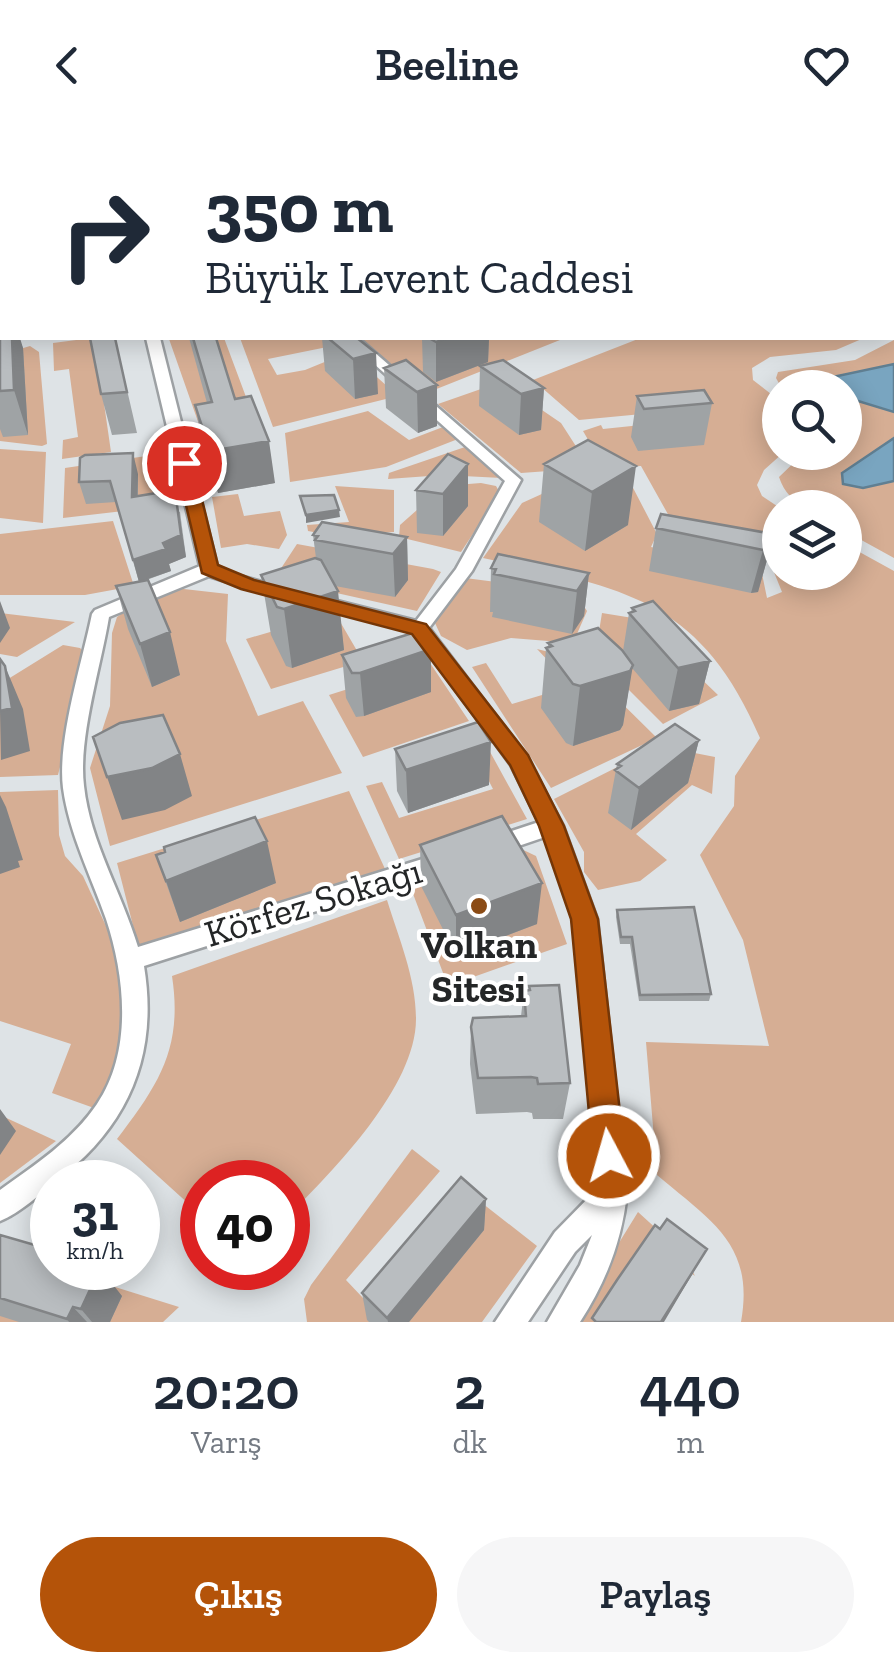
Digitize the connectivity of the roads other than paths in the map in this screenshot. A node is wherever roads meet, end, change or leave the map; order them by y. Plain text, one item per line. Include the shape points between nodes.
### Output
1 (153, 340) edge
2 (352, 340) edge
3 (209, 568) junction
4 (419, 629) junction
5 (552, 826) junction
6 (130, 960) junction
7 (613, 1192) junction
8 (0, 1208) edge
9 (510, 1322) edge
10 (562, 1322) edge

1 - 3 street
2 - 4 street via 513,480 464,571
3 - 4 street
3 - 6 street via 101,614 72,782 92,864
4 - 5 street via 520,761
5 - 6 street, Körfez Sokağı
5 - 7 street via 584,919
6 - 8 street via 132,1052 116,1101 79,1148
7 - 9 street via 564,1242
7 - 10 street via 599,1267

